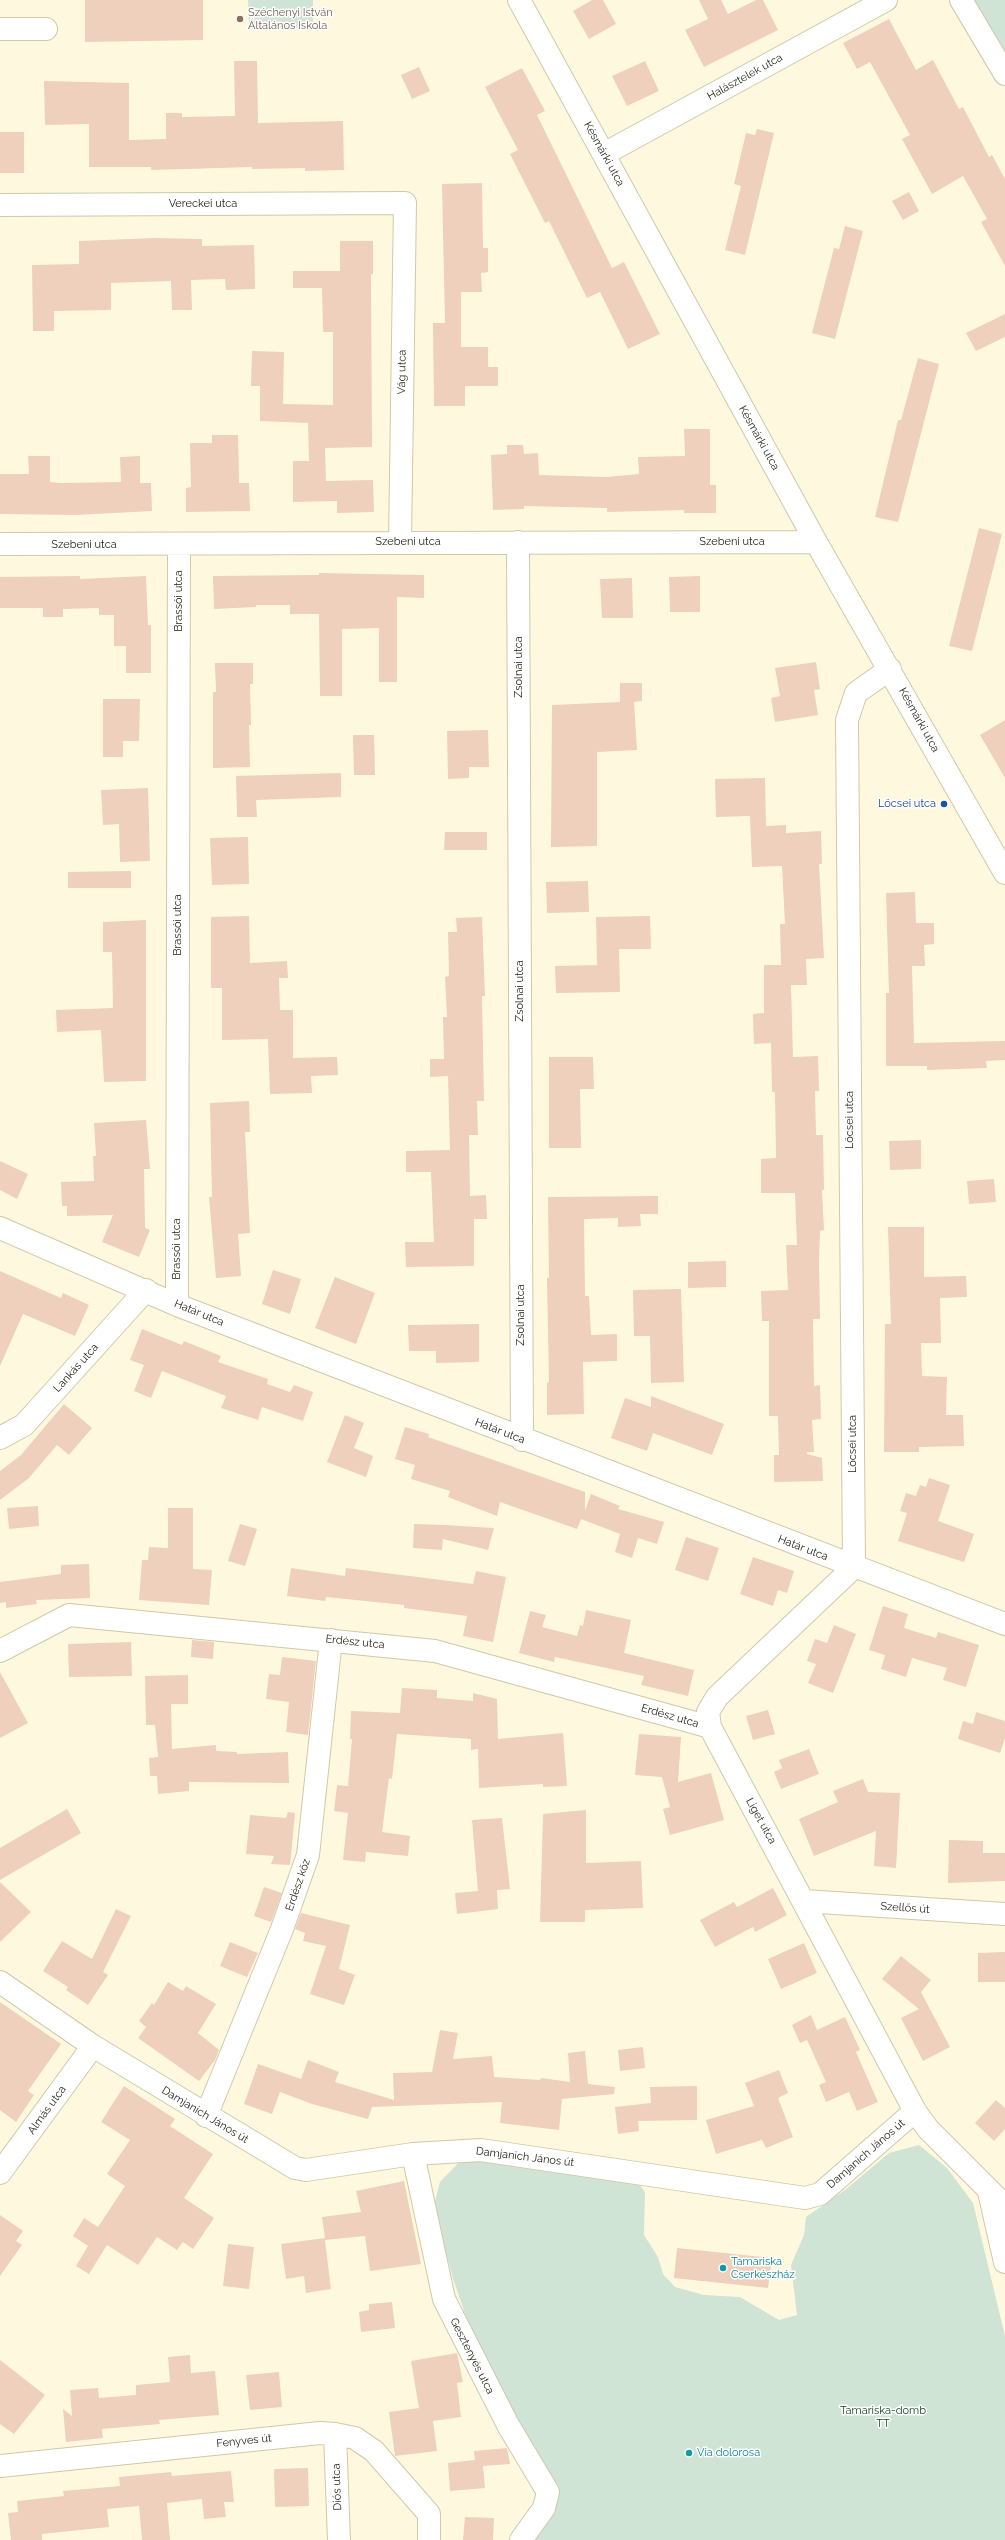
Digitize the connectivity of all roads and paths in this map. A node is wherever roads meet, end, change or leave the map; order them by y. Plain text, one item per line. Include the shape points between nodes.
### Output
1 (519, 0) edge
2 (886, 0) edge
3 (961, 0) edge
4 (0, 29) edge
5 (46, 29) dead end
6 (1005, 74) edge
7 (604, 154) junction
8 (405, 203) joint
9 (0, 205) edge
10 (400, 542) junction
11 (518, 542) junction
12 (816, 542) junction
13 (0, 544) edge
14 (179, 545) junction
15 (890, 669) junction
16 (1003, 865) edge
17 (0, 1228) edge
18 (146, 1290) junction
19 (177, 1305) junction
20 (0, 1438) edge
21 (522, 1440) junction
22 (854, 1567) junction
23 (1005, 1624) edge
24 (331, 1640) junction
25 (0, 1651) edge
26 (710, 1727) junction
27 (804, 1901) junction
28 (1005, 1914) edge
29 (0, 1982) edge
30 (93, 2046) junction
31 (915, 2111) junction
32 (206, 2116) junction
33 (413, 2154) junction
34 (0, 2173) edge
35 (989, 2192) junction
36 (1005, 2206) edge
37 (1005, 2262) edge
38 (335, 2434) junction
39 (0, 2465) edge
40 (339, 2540) edge
41 (429, 2540) edge
42 (521, 2540) edge

1 - 7 street, Késmárki utca
2 - 7 street, Halásztelek utca
3 - 6 street
4 - 5 street
7 - 12 street, Késmárki utca
8 - 9 street, Vereckei utca
8 - 10 street, Vág utca
10 - 11 street, Szebeni utca
10 - 14 street, Szebeni utca
11 - 12 street, Szebeni utca
11 - 21 street, Zsolnai utca
12 - 15 street, Késmárki utca
13 - 14 street, Szebeni utca
14 - 19 street, Brassói utca
15 - 16 street, Késmárki utca
15 - 22 street, Lőcsei utca via 856,693 847,720
17 - 18 street, Határ utca
18 - 19 street, Határ utca
18 - 20 street, Lankás utca via 24,1425
19 - 21 street, Határ utca
21 - 22 street, Határ utca
22 - 23 street, Határ utca
22 - 26 street, Liget utca via 717,1697 708,1712
24 - 25 street, Erdész utca via 68,1615
24 - 26 street, Erdész utca via 436,1651
24 - 32 street, Erdész köz via 308,1854 282,1929
26 - 27 street, Liget utca
27 - 28 street, Szellős út
27 - 31 street, Liget utca
29 - 30 street, Damjanich János út
30 - 32 street, Damjanich János út
30 - 34 street, Almás utca
31 - 33 street, Damjanich János út via 820,2194 805,2198 481,2150
31 - 35 street, Damjanich János út via 928,2129
32 - 33 street, Damjanich János út via 295,2168 306,2170
33 - 42 street, Gesztenyés utca via 444,2299 505,2418 548,2492 544,2508
35 - 36 street, Damjanich János út
35 - 37 street
38 - 39 street, Fenyves út via 320,2433
38 - 40 street, Diós utca
38 - 41 street, Fenyves út via 355,2438 374,2451 429,2514

